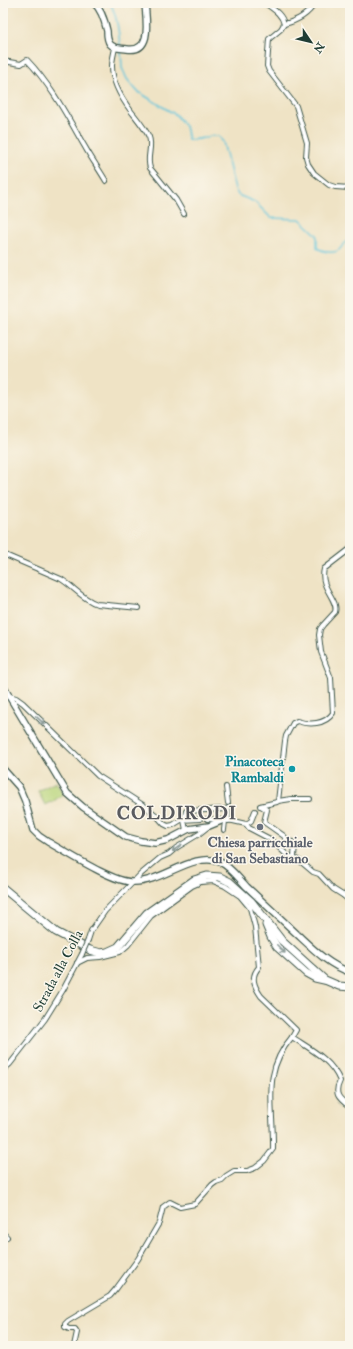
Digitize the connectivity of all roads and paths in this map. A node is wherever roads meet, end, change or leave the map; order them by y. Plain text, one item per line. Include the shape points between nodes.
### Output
1 (94, 3) edge
2 (145, 3) edge
3 (265, 3) edge
4 (315, 3) edge
5 (284, 24) junction
6 (115, 48) junction
7 (3, 61) edge
8 (106, 180) dead end
9 (350, 188) edge
10 (184, 214) dead end
11 (350, 549) edge
12 (3, 554) edge
13 (139, 608) dead end
14 (3, 686) edge
15 (10, 696) junction
16 (3, 769) edge
17 (226, 787) dead end
18 (310, 798) dead end
19 (278, 801) junction
20 (228, 807) junction
21 (255, 811) dead end
22 (207, 818) dead end
23 (200, 819) dead end
24 (184, 820) junction
25 (225, 821) junction
26 (246, 824) junction
27 (209, 826) junction
28 (186, 830) junction
29 (224, 830) dead end
30 (294, 857) junction
31 (133, 882) junction
32 (3, 888) edge
33 (350, 889) edge
34 (251, 891) junction
35 (344, 896) junction
36 (256, 898) dead end
37 (350, 900) edge
38 (76, 963) junction
39 (350, 972) edge
40 (350, 987) edge
41 (292, 1037) junction
42 (3, 1070) edge
43 (350, 1107) edge
44 (3, 1233) edge
45 (7, 1237) dead end
46 (74, 1346) edge

1 - 6 main road via 104,20 110,44
2 - 6 main road via 146,35 141,47 134,50
3 - 5 street via 280,14
4 - 5 street via 307,13
5 - 9 street via 269,39 269,71 296,106 307,143 306,157 314,173 329,185
6 - 10 street via 112,67 116,83 123,101 149,137 150,168
7 - 8 street via 21,64 27,60 36,69
11 - 19 street via 324,569 323,573 324,583 336,606 335,612 320,629 319,635 321,652 331,678 333,713 322,722 293,723 284,741
12 - 13 street via 61,579 90,602
14 - 15 main road
15 -> 24 street via 23,703 98,776 146,807 164,824 168,826
15 - 28 main road via 63,788 88,811 126,837 141,841 155,843 168,840
16 - 31 main road via 18,787 33,830 39,836 115,878
17 - 20 street
18 - 19 street
19 - 30 street via 260,806 268,810 264,822 287,840 295,843
20 - 24 street via 186,811
20 - 25 street
21 - 26 street via 251,821
22 - 25 street
23 - 24 street
24 - 28 street
25 - 26 street
25 - 27 main road
25 - 29 street
26 - 30 street via 270,838 287,855
27 - 28 main road
27 -> 31 street, Strada alla Colla via 160,858
30 - 35 street
31 - 34 main road via 147,881 191,863 211,860 224,864
31 - 38 street, Strada alla Colla, bridge via 91,930
32 - 40 highway via 56,932 96,952 107,952 118,947 151,909 194,880 213,876 225,879 251,901 263,915 277,946 306,973 339,986
33 - 35 street
34 - 36 street
34 - 39 main road via 310,946 334,965
35 - 37 street
38 - 41 street via 87,958 120,952 151,916 192,886 213,881 240,896 251,907 260,967 255,972 255,983 261,996 296,1030
38 - 42 street, Strada alla Colla via 45,1019
41 - 43 street via 318,1054 334,1071 340,1081 336,1089 337,1094
41 - 46 street via 277,1058 274,1068 271,1085 273,1149 269,1155 255,1168 234,1171 216,1182 195,1204 180,1207 170,1202 163,1207 159,1223 138,1259 116,1289 110,1296 65,1324 65,1327 77,1332
44 - 45 street

